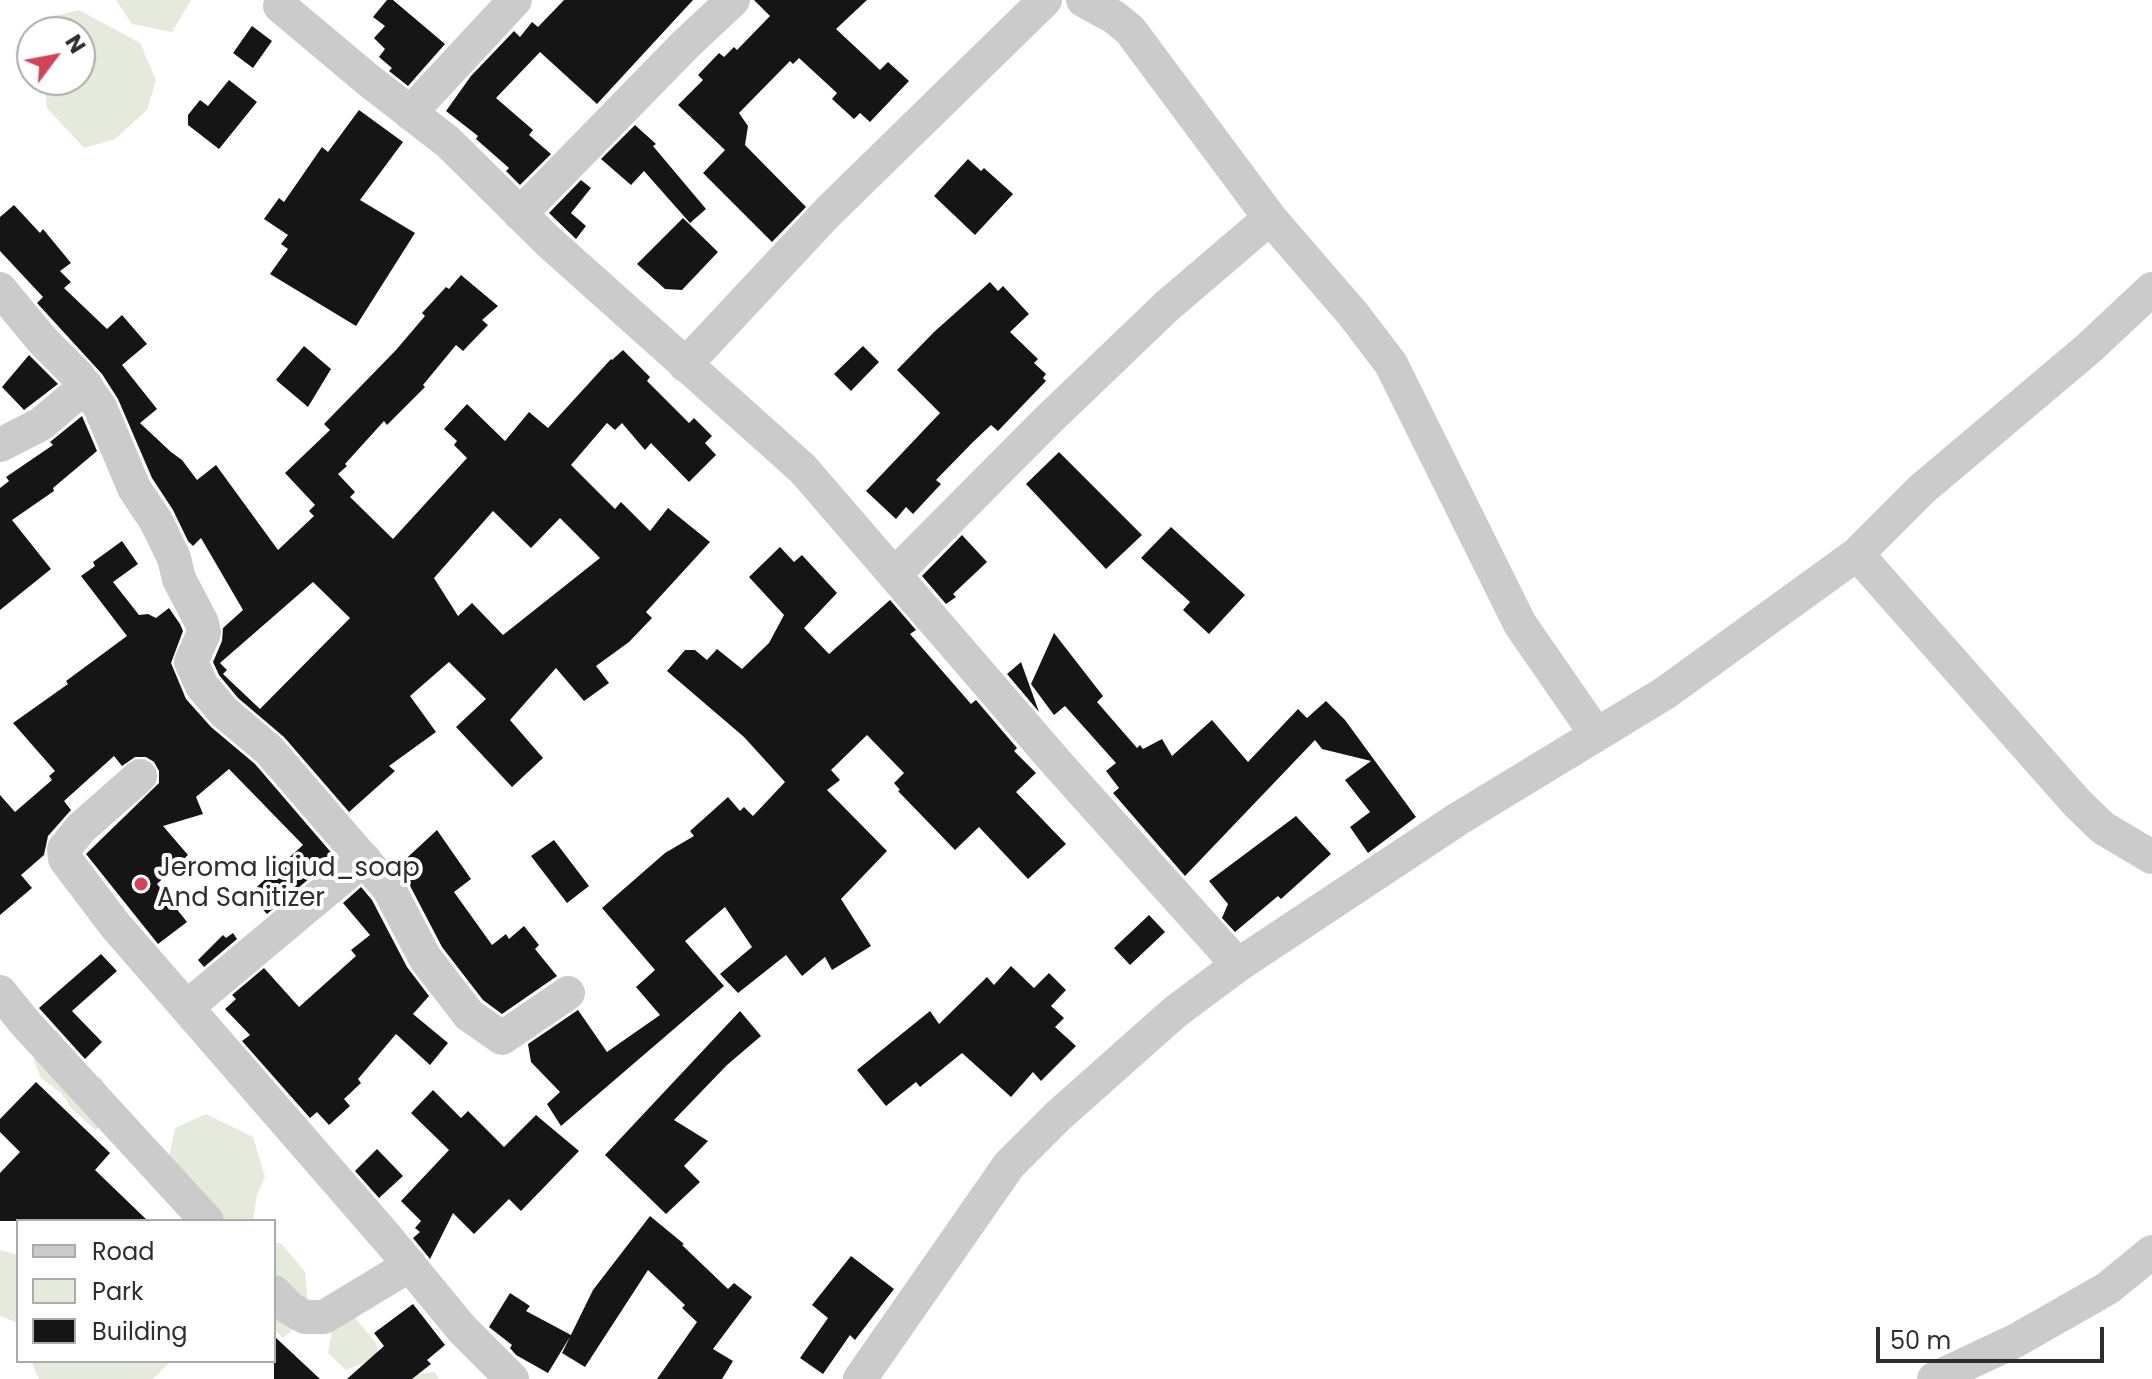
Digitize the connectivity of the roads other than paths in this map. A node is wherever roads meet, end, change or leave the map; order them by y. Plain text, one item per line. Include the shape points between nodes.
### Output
1 (515, 0) edge
2 (733, 0) edge
3 (1045, 0) edge
4 (1083, 0) edge
5 (280, 6) dead end
6 (410, 113) junction
7 (520, 214) junction
8 (1270, 218) junction
9 (0, 289) edge
10 (2152, 289) edge
11 (685, 365) junction
12 (86, 386) junction
13 (0, 445) edge
14 (1857, 554) junction
15 (895, 574) junction
16 (1596, 734) junction
17 (140, 776) dead end
18 (2152, 857) edge
19 (364, 859) junction
20 (1238, 965) junction
21 (0, 992) edge
22 (568, 993) dead end
23 (187, 1007) junction
24 (205, 1219) edge
25 (2152, 1252) edge
26 (410, 1265) junction
27 (276, 1294) edge
28 (512, 1379) edge
29 (860, 1379) edge
30 (1934, 1379) edge

1 - 6 street
2 - 7 street
3 - 11 street via 828,212
4 - 8 street via 1130,30
5 - 6 street
6 - 7 street via 448,142
7 - 11 street
8 - 15 street via 1167,306
8 - 16 street via 1391,364 1520,624
9 - 12 street
10 - 14 street via 1922,489
11 - 15 street via 803,469
12 - 13 street via 41,424
12 - 19 street via 202,623 204,633 191,662 202,686 269,750
14 - 16 street via 1665,693
14 - 18 street via 2078,804 2103,828
15 - 20 street
16 - 20 street
17 - 23 street via 81,828 64,849 65,859
19 - 22 street via 389,889 425,958 469,1015 495,1035 502,1038
19 - 23 street
20 - 29 street via 1175,1012 1009,1165
21 - 24 street
23 - 26 street
25 - 30 street via 2108,1288
26 - 27 street via 324,1317 305,1317
26 - 28 street

